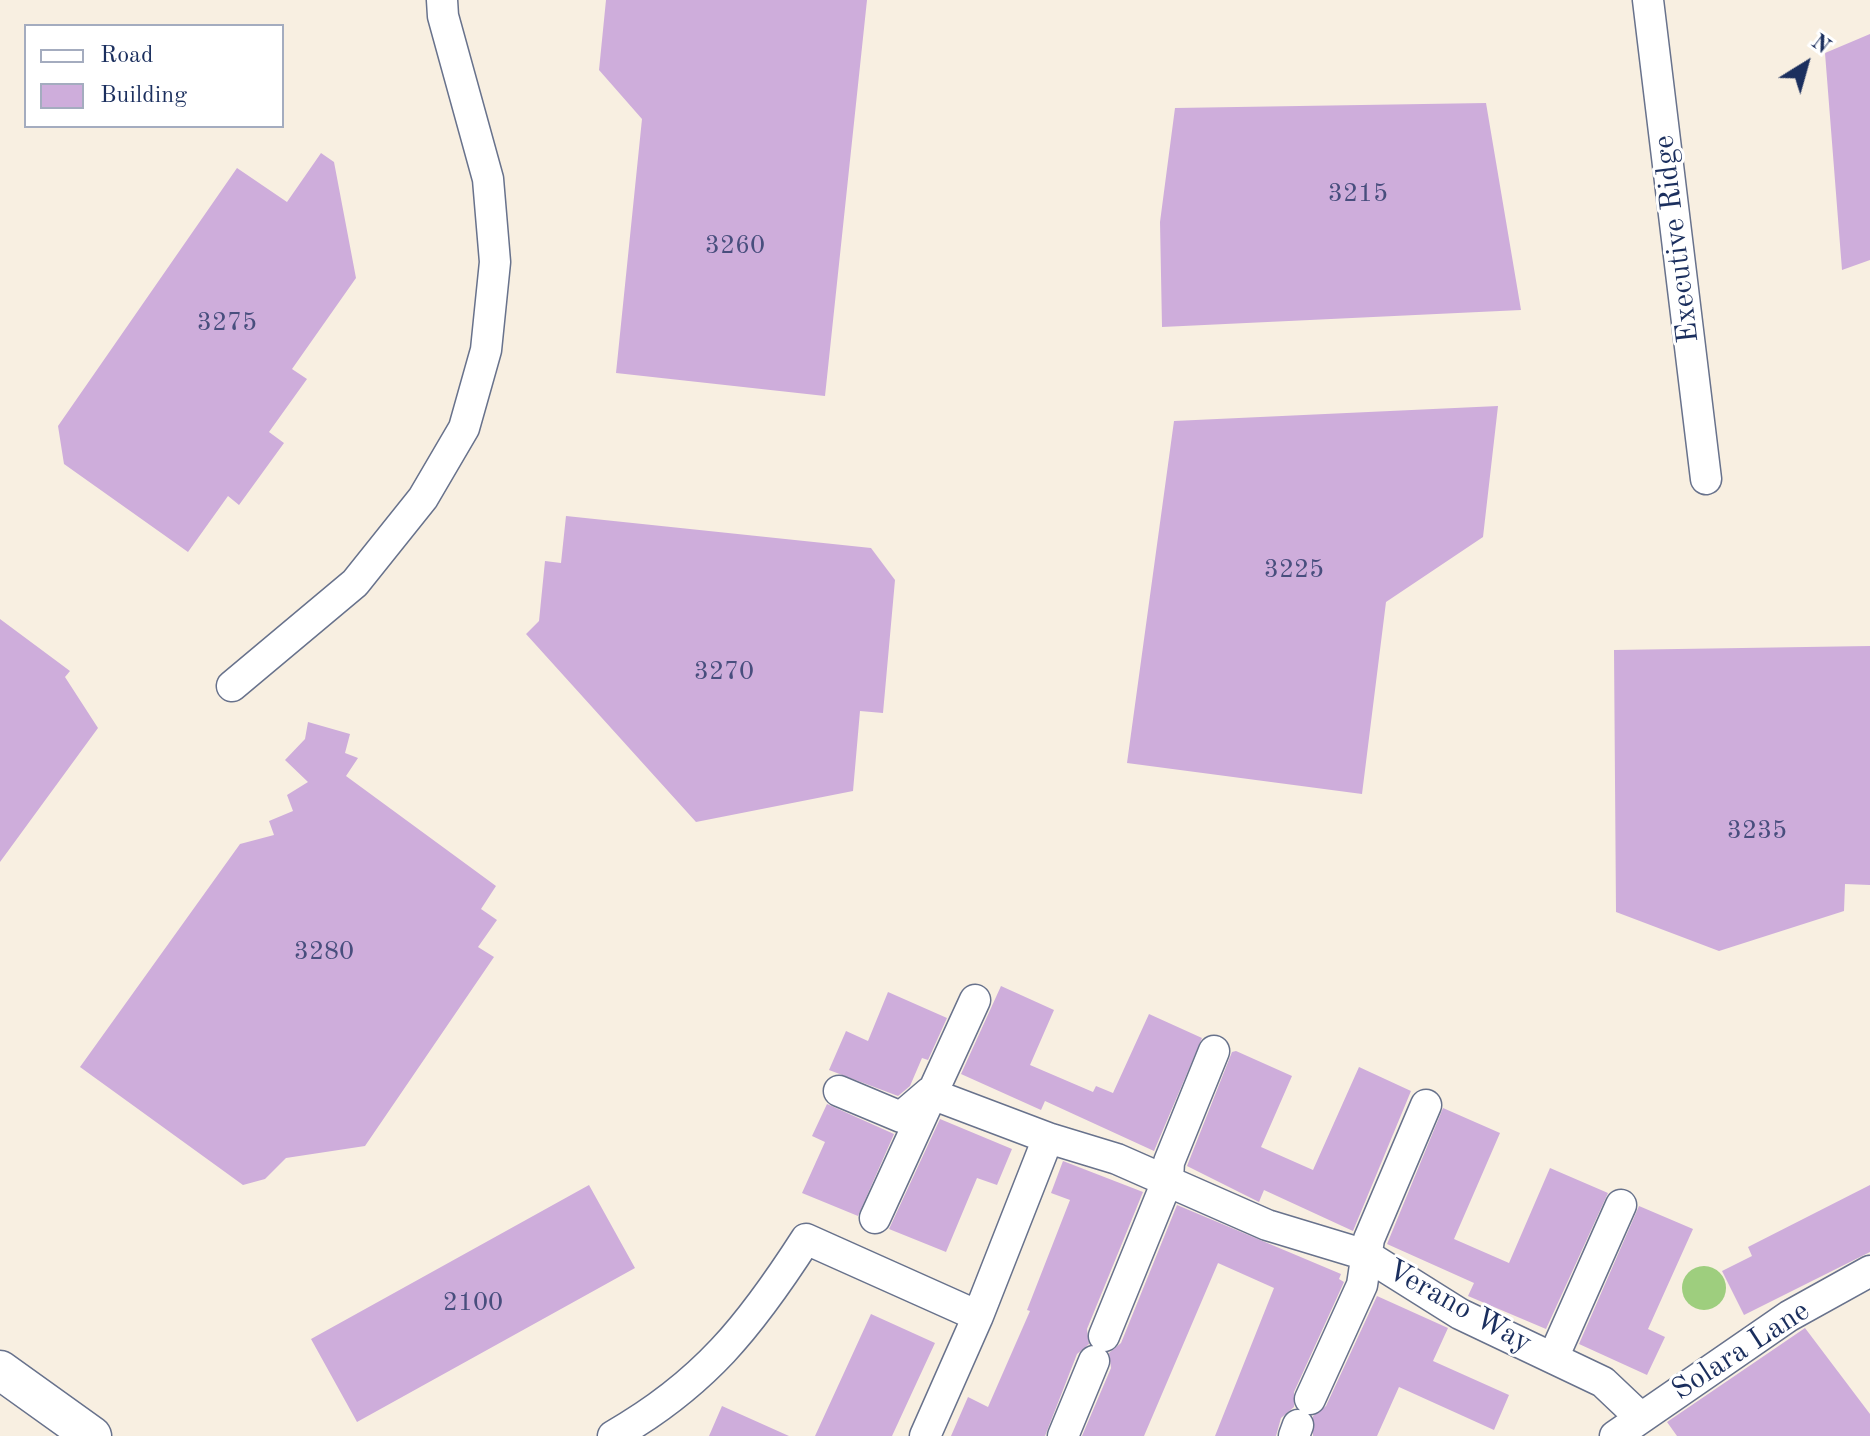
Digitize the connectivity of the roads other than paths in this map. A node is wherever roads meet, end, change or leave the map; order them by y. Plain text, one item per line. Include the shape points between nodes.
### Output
1 (442, 0) edge
2 (1648, 0) edge
3 (1706, 479) dead end
4 (232, 686) dead end
5 (975, 1000) dead end
6 (1214, 1051) dead end
7 (839, 1091) dead end
8 (929, 1093) junction
9 (1426, 1105) dead end
10 (1048, 1138) junction
11 (1168, 1179) junction
12 (1621, 1205) dead end
13 (875, 1218) dead end
14 (1366, 1255) junction
15 (1870, 1271) edge
16 (978, 1316) junction
17 (1553, 1358) junction
18 (0, 1370) edge
19 (1641, 1418) junction
20 (1301, 1420) edge
21 (92, 1436) edge
22 (613, 1436) edge
23 (925, 1436) edge
24 (1063, 1436) edge
25 (1615, 1436) edge

1 - 4 street via 488,179 495,262 486,350 464,428 423,498 355,583
2 - 3 street, Executive Ridge
5 - 8 street
6 - 11 street via 1169,1162
7 - 8 street via 901,1117
8 - 10 street, Verano Way
8 - 13 street
9 - 14 street, Verano Way
10 - 11 street, Verano Way
10 - 16 street
11 - 14 street, Verano Way via 1267,1225
11 - 24 street
12 - 17 street, Verano Way
14 - 17 street, Verano Way via 1460,1314
14 - 20 street, Verano Way via 1362,1285
15 - 19 street, Solara Lane via 1789,1316
16 - 22 street via 806,1239 758,1312 707,1370 660,1409
16 - 23 street
17 - 19 street, Verano Way via 1603,1382
18 - 21 main road
19 - 25 street, Solara Lane

